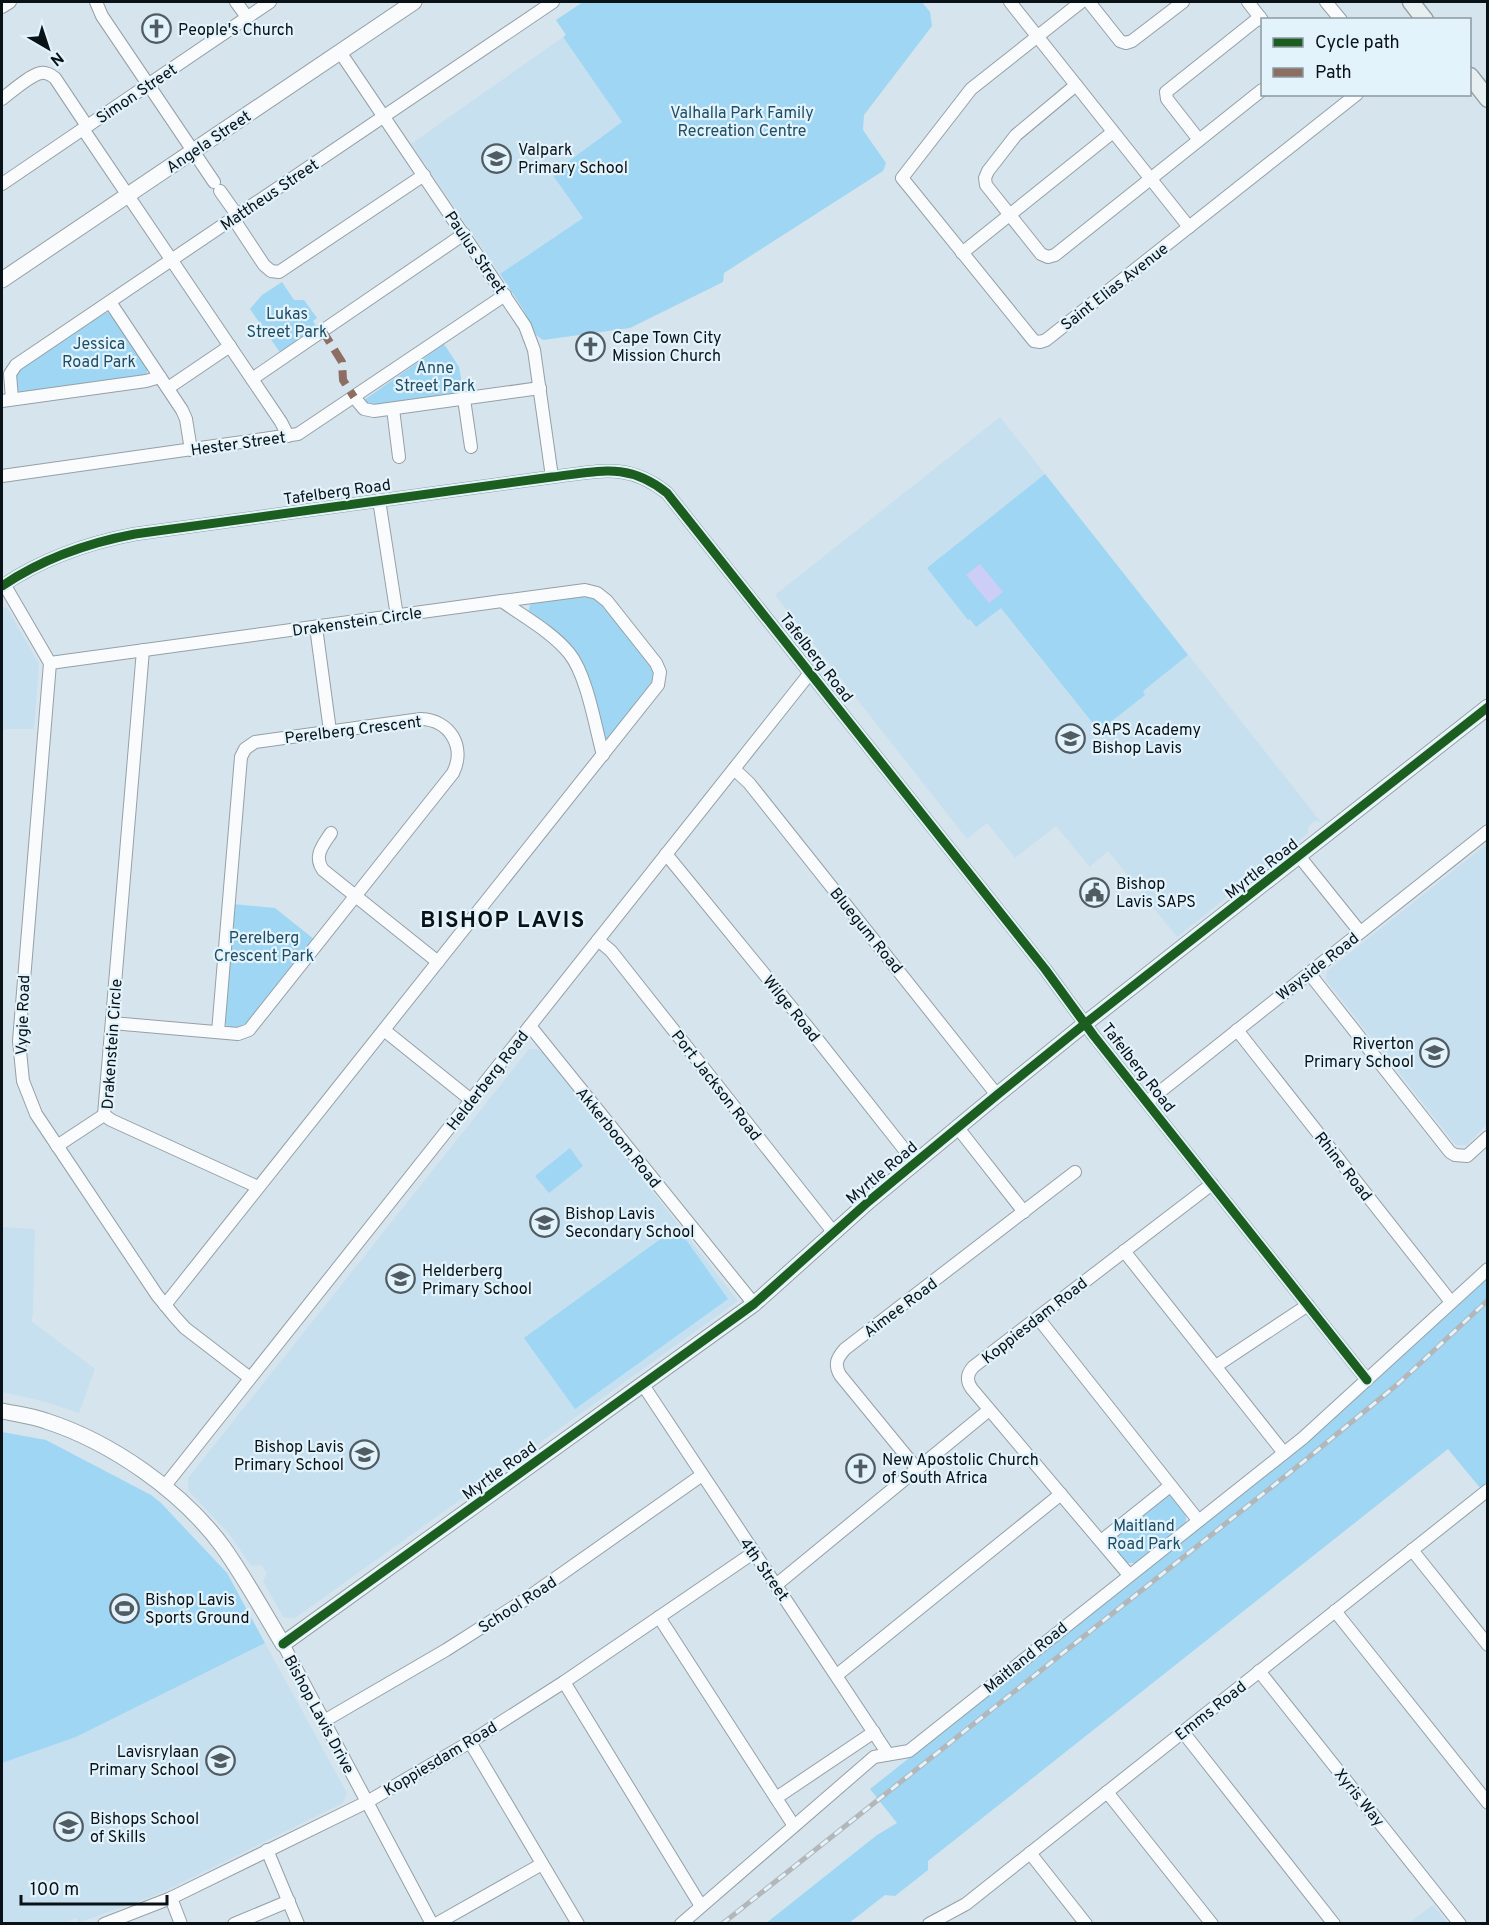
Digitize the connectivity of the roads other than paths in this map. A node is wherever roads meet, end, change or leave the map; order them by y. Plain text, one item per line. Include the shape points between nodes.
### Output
1 (10, 2) edge
2 (96, 2) edge
3 (236, 2) edge
4 (270, 2) edge
5 (553, 2) edge
6 (1010, 2) edge
7 (1081, 2) edge
8 (1089, 2) edge
9 (1183, 2) edge
10 (1248, 2) edge
11 (1326, 2) edge
12 (1411, 2) edge
13 (408, 3) edge
14 (2, 7) edge
15 (247, 17) junction
16 (1339, 18) edge
17 (1423, 18) edge
18 (1261, 19) edge
19 (1038, 36) junction
20 (340, 52) junction
21 (1471, 77) edge
22 (148, 84) junction
23 (1076, 85) junction
24 (1261, 92) edge
25 (1354, 96) edge
26 (2, 99) edge
27 (1488, 99) edge
28 (384, 116) junction
29 (85, 127) junction
30 (1113, 132) junction
31 (1199, 140) junction
32 (194, 152) junction
33 (424, 175) junction
34 (1150, 179) junction
35 (2, 184) edge
36 (128, 196) junction
37 (1010, 214) junction
38 (235, 217) junction
39 (1189, 227) junction
40 (464, 234) junction
41 (962, 253) junction
42 (171, 260) junction
43 (2, 280) edge
44 (506, 295) junction
45 (110, 302) junction
46 (230, 346) junction
47 (160, 377) junction
48 (252, 379) junction
49 (168, 388) junction
50 (540, 388) junction
51 (354, 398) junction
52 (464, 399) junction
53 (7, 400) edge
54 (393, 409) junction
55 (288, 436) junction
56 (471, 447) dead end
57 (191, 450) junction
58 (399, 457) dead end
59 (2, 476) edge
60 (552, 477) junction
61 (379, 500) junction
62 (3, 585) edge
63 (502, 602) junction
64 (397, 616) junction
65 (316, 627) junction
66 (143, 650) junction
67 (50, 663) junction
68 (810, 673) junction
69 (1488, 707) edge
70 (330, 731) junction
71 (603, 755) junction
72 (734, 768) junction
73 (1488, 831) edge
74 (331, 833) dead end
75 (666, 854) junction
76 (1299, 856) junction
77 (357, 895) junction
78 (1360, 932) junction
79 (598, 940) junction
80 (438, 962) junction
81 (1309, 973) junction
82 (112, 1023) junction
83 (1086, 1023) junction
84 (530, 1026) junction
85 (384, 1030) junction
86 (1237, 1030) junction
87 (218, 1032) junction
88 (997, 1095) junction
89 (471, 1100) junction
90 (1146, 1102) junction
91 (104, 1115) junction
92 (958, 1128) junction
93 (1488, 1137) edge
94 (57, 1146) junction
95 (915, 1163) junction
96 (1075, 1172) dead end
97 (1212, 1184) junction
98 (258, 1187) junction
99 (1024, 1212) junction
100 (834, 1233) junction
101 (1124, 1251) junction
102 (1488, 1269) edge
103 (1451, 1302) junction
104 (754, 1304) junction
105 (165, 1305) junction
106 (1308, 1305) junction
107 (1038, 1318) junction
108 (1216, 1366) junction
109 (250, 1378) junction
110 (1366, 1380) junction
111 (643, 1385) junction
112 (989, 1410) junction
113 (2, 1411) edge
114 (1284, 1452) junction
115 (918, 1469) junction
116 (702, 1475) junction
117 (1170, 1486) junction
118 (164, 1487) junction
119 (1488, 1490) edge
120 (1060, 1494) junction
121 (1198, 1520) junction
122 (1101, 1541) junction
123 (1412, 1550) junction
124 (753, 1553) junction
125 (1129, 1575) junction
126 (776, 1585) junction
127 (1335, 1611) junction
128 (659, 1617) junction
129 (283, 1644) junction
130 (1488, 1645) edge
131 (1259, 1671) junction
132 (837, 1675) junction
133 (564, 1682) junction
134 (324, 1721) junction
135 (874, 1732) junction
136 (1183, 1732) junction
137 (470, 1742) junction
138 (888, 1754) junction
139 (1107, 1792) junction
140 (776, 1798) junction
141 (367, 1802) junction
142 (1488, 1803) edge
143 (794, 1826) junction
144 (267, 1850) junction
145 (1030, 1853) junction
146 (542, 1864) junction
147 (171, 1898) junction
148 (289, 1901) junction
149 (701, 1906) junction
150 (938, 1921) edge
151 (104, 1923) edge
152 (181, 1923) edge
153 (234, 1923) edge
154 (298, 1923) edge
155 (434, 1923) edge
156 (578, 1923) edge
157 (681, 1923) edge
158 (1086, 1923) edge
159 (1212, 1923) edge
160 (1334, 1923) edge
161 (1460, 1923) edge

1 - 14 street
2 - 22 street
3 - 15 street
4 - 15 street, Simon Street
5 - 28 street, Mattheus Street
6 - 19 street
7 - 19 street
8 - 9 street via 1120,41 1126,43
10 - 18 street
11 - 16 street
12 - 17 main road
13 - 20 street, Angela Street
15 - 22 street, Simon Street
18 - 31 street via 1166,92 1167,99
19 - 23 street
19 - 41 street, Saint Elias Avenue via 971,89 902,178
20 - 28 street, Paulus Street
20 - 32 street, Angela Street
21 - 27 main road
22 - 29 street, Simon Street
22 - 32 street
23 - 30 street
23 - 37 street via 1016,135 986,174 986,185
24 - 31 street
25 - 39 street, Saint Elias Avenue
26 - 29 street via 33,77 49,73
28 - 33 street, Paulus Street
28 - 38 street, Mattheus Street
29 - 35 street, Simon Street
29 - 36 street
30 - 34 street
30 - 37 street
31 - 34 street
32 - 36 street, Angela Street
32 - 38 street
33 - 38 street via 279,272 267,268
33 - 40 street, Paulus Street
34 - 37 street via 1051,257 1041,254
34 - 39 street
36 - 42 street
36 - 43 street, Angela Street
37 - 41 street
38 - 42 street, Mattheus Street
39 - 41 street, Saint Elias Avenue via 1040,342 1029,337
40 - 44 street, Paulus Street
40 - 48 street
42 - 45 street, Mattheus Street
42 - 46 street
44 - 50 street, Paulus Street via 530,337
44 - 51 street, Hester Street
45 - 47 street
45 - 53 street, Mattheus Street via 16,365 10,374
46 - 48 street
46 - 49 street
47 - 49 street
47 - 53 street
48 - 55 street
49 - 57 street via 184,414
50 - 52 street
50 - 60 street, Paulus Street
51 - 54 street via 367,410
51 - 55 street, Hester Street via 304,432
52 - 54 street
52 - 56 street
54 - 58 street
55 - 57 street, Hester Street
57 - 59 street, Hester Street
60 - 61 street, Tafelberg Road
60 - 68 street, Tafelberg Road via 619,470 631,472 668,493
61 - 62 street, Tafelberg Road via 111,539 51,559
61 - 64 street
62 - 67 street
63 - 64 street, Drakenstein Circle
63 - 71 street via 560,644 574,659
63 - 71 street, Drakenstein Circle via 585,590 597,593 656,663 660,672 658,685
64 - 65 street, Drakenstein Circle
65 - 66 street, Drakenstein Circle
65 - 70 street
66 - 67 street
66 - 82 street, Drakenstein Circle
67 - 94 street, Vygie Road via 19,1041 29,1098
68 - 72 street, Helderberg Road
68 - 83 street, Tafelberg Road
69 - 76 street, Myrtle Road
70 - 77 street, Perelberg Crescent via 428,719 450,732 458,752 453,773
70 - 87 street, Perelberg Crescent via 255,742 242,753
71 - 80 street, Drakenstein Circle
72 - 75 street, Helderberg Road
72 - 88 street, Bluegum Road
73 - 78 street, Wayside Road
74 - 77 street via 318,853 320,866
75 - 79 street, Helderberg Road
75 - 95 street, Wilge Road
76 - 78 street
76 - 83 street, Myrtle Road
77 - 80 street
77 - 87 street, Perelberg Crescent via 249,1030 238,1034
78 - 81 street, Wayside Road
79 - 84 street, Helderberg Road
79 - 100 street, Port Jackson Road via 611,951
80 - 85 street, Drakenstein Circle
81 - 86 street, Wayside Road
81 - 93 street via 1450,1152 1467,1155
82 - 87 street
82 - 91 street, Drakenstein Circle
83 - 88 street, Myrtle Road
83 - 90 street, Tafelberg Road
84 - 89 street, Helderberg Road
84 - 104 street, Akkerboom Road
85 - 89 street
85 - 98 street, Drakenstein Circle
86 - 90 street, Wayside Road
86 - 103 street, Rhine Road
88 - 92 street, Myrtle Road
89 - 109 street, Helderberg Road
90 - 97 street, Tafelberg Road
91 - 94 street
91 - 98 street, Drakenstein Circle
92 - 95 street, Myrtle Road
92 - 99 street
94 - 105 street, Vygie Road
95 - 100 street, Myrtle Road
96 - 99 street, Aimee Road
97 - 101 street, Koppiesdam Road
97 - 106 street, Tafelberg Road
98 - 105 street
99 - 115 street, Aimee Road via 838,1357 840,1375
100 - 104 street, Myrtle Road
101 - 107 street, Koppiesdam Road
101 - 108 street
102 - 103 street, Maitland Road
103 - 110 street, Maitland Road
104 - 111 street, Myrtle Road
105 - 109 street, Vygie Road via 185,1328
106 - 108 street
106 - 110 street, Tafelberg Road
107 - 112 street, Koppiesdam Road via 970,1370 970,1386
107 - 117 street
108 - 114 street
109 - 118 street, Helderberg Road
110 - 114 street, Maitland Road
111 - 116 street, 4th Street
111 - 129 street, Myrtle Road
112 - 115 street
112 - 120 street
113 - 118 street, Bishop Lavis Drive via 76,1433 115,1452
114 - 121 street, Maitland Road
115 - 126 street
116 - 124 street, 4th Street
116 - 134 street, School Road via 526,1599
117 - 121 street
117 - 122 street
118 - 129 street, Bishop Lavis Drive via 221,1545
119 - 123 street, Emms Road
120 - 122 street
120 - 132 street
121 - 125 street, Maitland Road
122 - 125 street
123 - 127 street, Emms Road
123 - 130 street
124 - 126 street, 4th Street
124 - 128 street, Koppiesdam Road
125 - 138 street, Maitland Road via 909,1750
126 - 132 street, 4th Street
127 - 131 street, Emms Road
127 - 142 street
128 - 133 street, Koppiesdam Road
128 - 140 street
129 - 134 street, Bishop Lavis Drive
131 - 136 street, Emms Road
131 - 161 street, Xyris Way
132 - 135 street, 4th Street
133 - 137 street, Koppiesdam Road
133 - 149 street
134 - 141 street, Bishop Lavis Drive
135 - 138 street, 4th Street
135 - 140 street
136 - 139 street, Emms Road
136 - 160 street
137 - 141 street, Koppiesdam Road
137 - 146 street
138 - 143 street, Maitland Road via 873,1757
139 - 145 street, Emms Road
139 - 159 street
140 - 143 street
141 - 144 street, Koppiesdam Road
141 - 155 street, Bishop Lavis Drive
143 - 149 street, Maitland Road
144 - 147 street, Koppiesdam Road
144 - 148 street
145 - 150 street, Emms Road
145 - 158 street
146 - 155 street
146 - 156 street
147 - 151 street, Koppiesdam Road
147 - 152 street
148 - 153 street
148 - 154 street
149 - 157 street, Maitland Road

